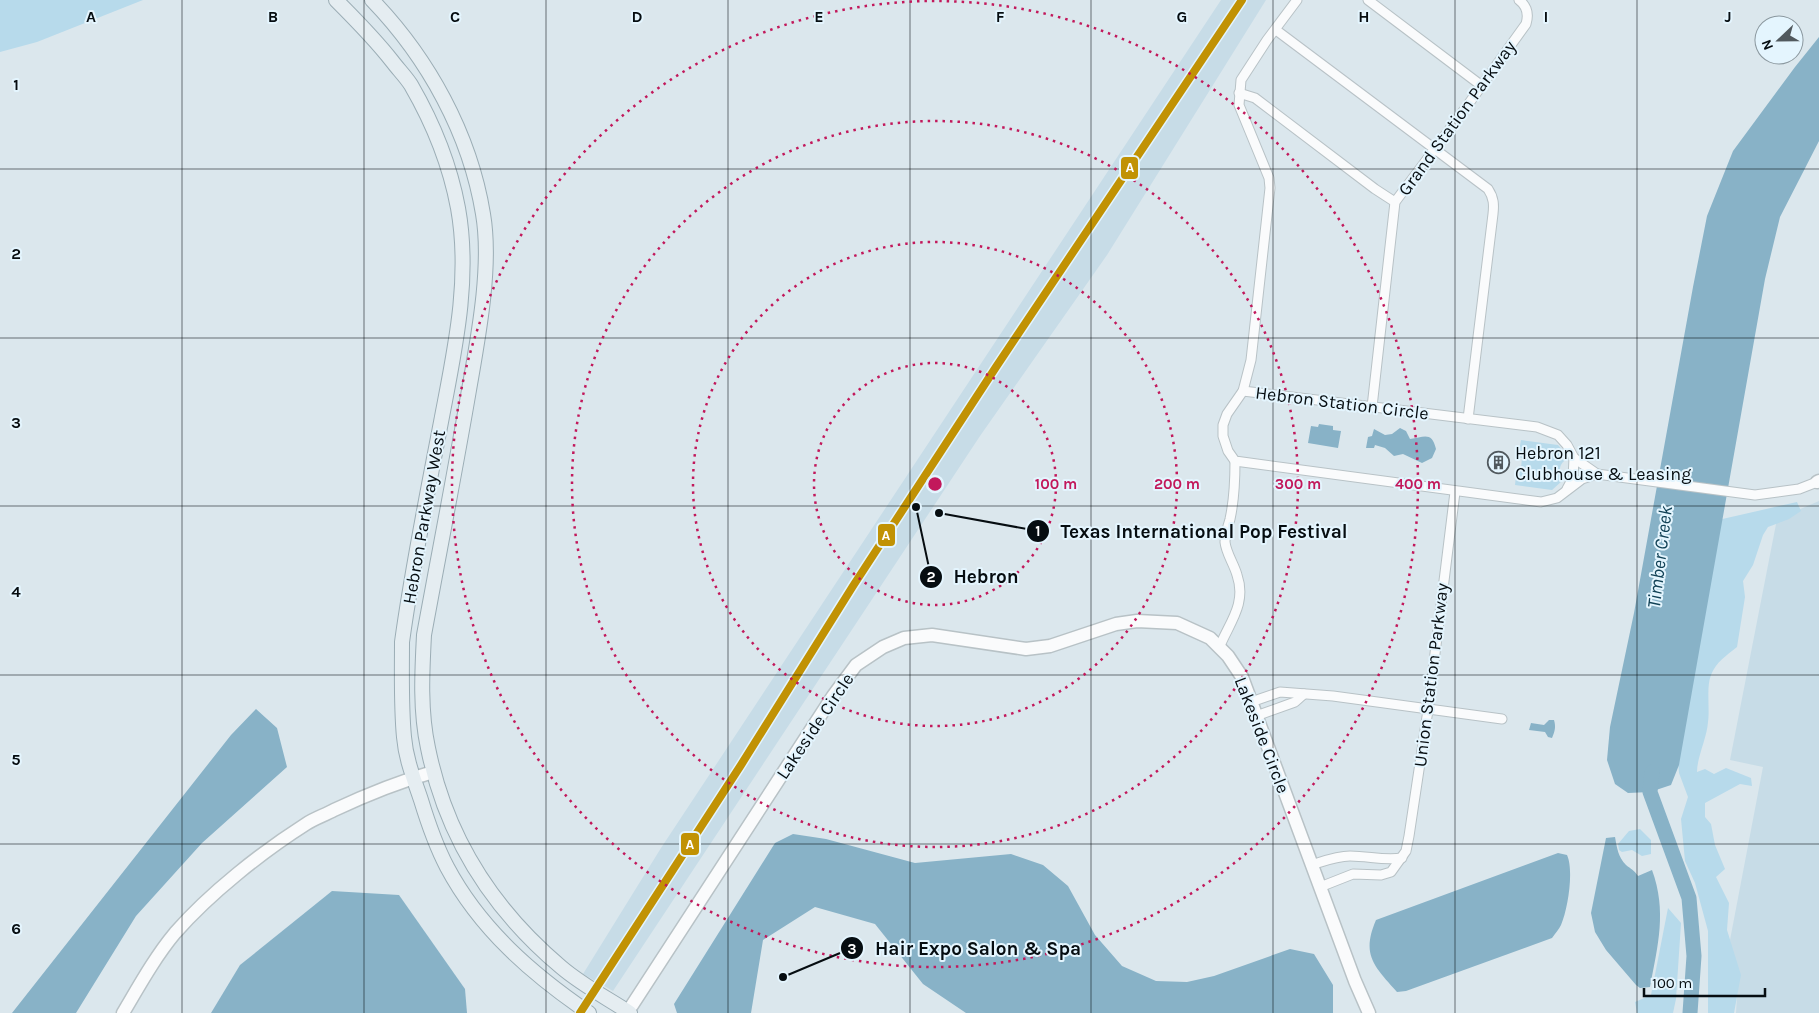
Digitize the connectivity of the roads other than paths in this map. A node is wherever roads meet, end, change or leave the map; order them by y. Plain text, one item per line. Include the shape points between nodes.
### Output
1 (336, 0) edge
2 (372, 0) edge
3 (1297, 0) edge
4 (1368, 0) edge
5 (1519, 0) edge
6 (1276, 30) junction
7 (1482, 86) junction
8 (1239, 93) junction
9 (1434, 150) junction
10 (1395, 202) junction
11 (1244, 391) junction
12 (1372, 407) junction
13 (1468, 419) junction
14 (1574, 458) junction
15 (1235, 461) junction
16 (1597, 474) junction
17 (1818, 482) edge
18 (1567, 489) junction
19 (1455, 492) junction
20 (1219, 648) junction
21 (1304, 694) junction
22 (1251, 702) junction
23 (1428, 710) junction
24 (1256, 716) junction
25 (1502, 719) dead end
26 (433, 772) junction
27 (412, 778) junction
28 (1402, 858) junction
29 (1312, 865) junction
30 (1320, 887) junction
31 (586, 1011) edge
32 (124, 1013) edge
33 (628, 1013) edge
34 (1369, 1013) edge

1 - 27 main road, Hebron Parkway West via 368,32 410,83 449,171 459,216 462,281 452,365 402,642 404,739
2 - 26 main road, Hebron Parkway West via 422,61 439,90 473,169 484,215 486,249 476,350 424,635 422,705
3 - 6 street
4 - 7 street
5 - 7 street, Grand Station Parkway via 1527,10 1526,24
6 - 8 street via 1241,80
6 - 9 street
7 - 9 street, Grand Station Parkway
8 - 10 street via 1255,98
8 - 11 street via 1239,105 1269,178 1270,188 1251,360
9 - 10 street, Grand Station Parkway
9 - 13 street via 1488,189 1494,202
10 - 12 street, Grand Station Parkway
11 - 12 street, Hebron Station Circle
11 - 15 street, Hebron Station Circle via 1223,425 1228,452
12 - 13 street, Hebron Station Circle
13 - 14 street, Hebron Station Circle via 1537,427 1558,435
14 - 16 street, Hebron Station Circle
14 - 18 street via 1573,478
15 - 19 street
15 - 20 street via 1225,543 1240,589 1235,617
16 - 17 street via 1755,495 1799,489
16 - 18 street
18 - 19 street via 1557,498 1541,502
19 - 23 street, Union Station Parkway
20 - 22 street, Lakeside Circle via 1242,677
20 - 33 street, Lakeside Circle via 1210,638 1178,623 1137,621 1116,624 1050,646 1026,649 932,635 904,638 865,658 833,696
21 - 22 street via 1280,692
21 - 23 street
21 - 24 street via 1295,702
22 - 24 street, Lakeside Circle
23 - 25 street
23 - 28 street, Union Station Parkway via 1409,836
24 - 29 street, Lakeside Circle
26 - 27 street
26 - 33 main road, Hebron Parkway West via 467,857 507,915 562,968
27 - 31 main road, Hebron Parkway West via 447,868 489,929 541,979
27 - 32 street via 358,798 307,823 215,893 175,934 141,982
28 - 29 street via 1350,856
28 - 30 street via 1391,872 1353,874
29 - 30 street, Lakeside Circle
30 - 34 street, Lakeside Circle

